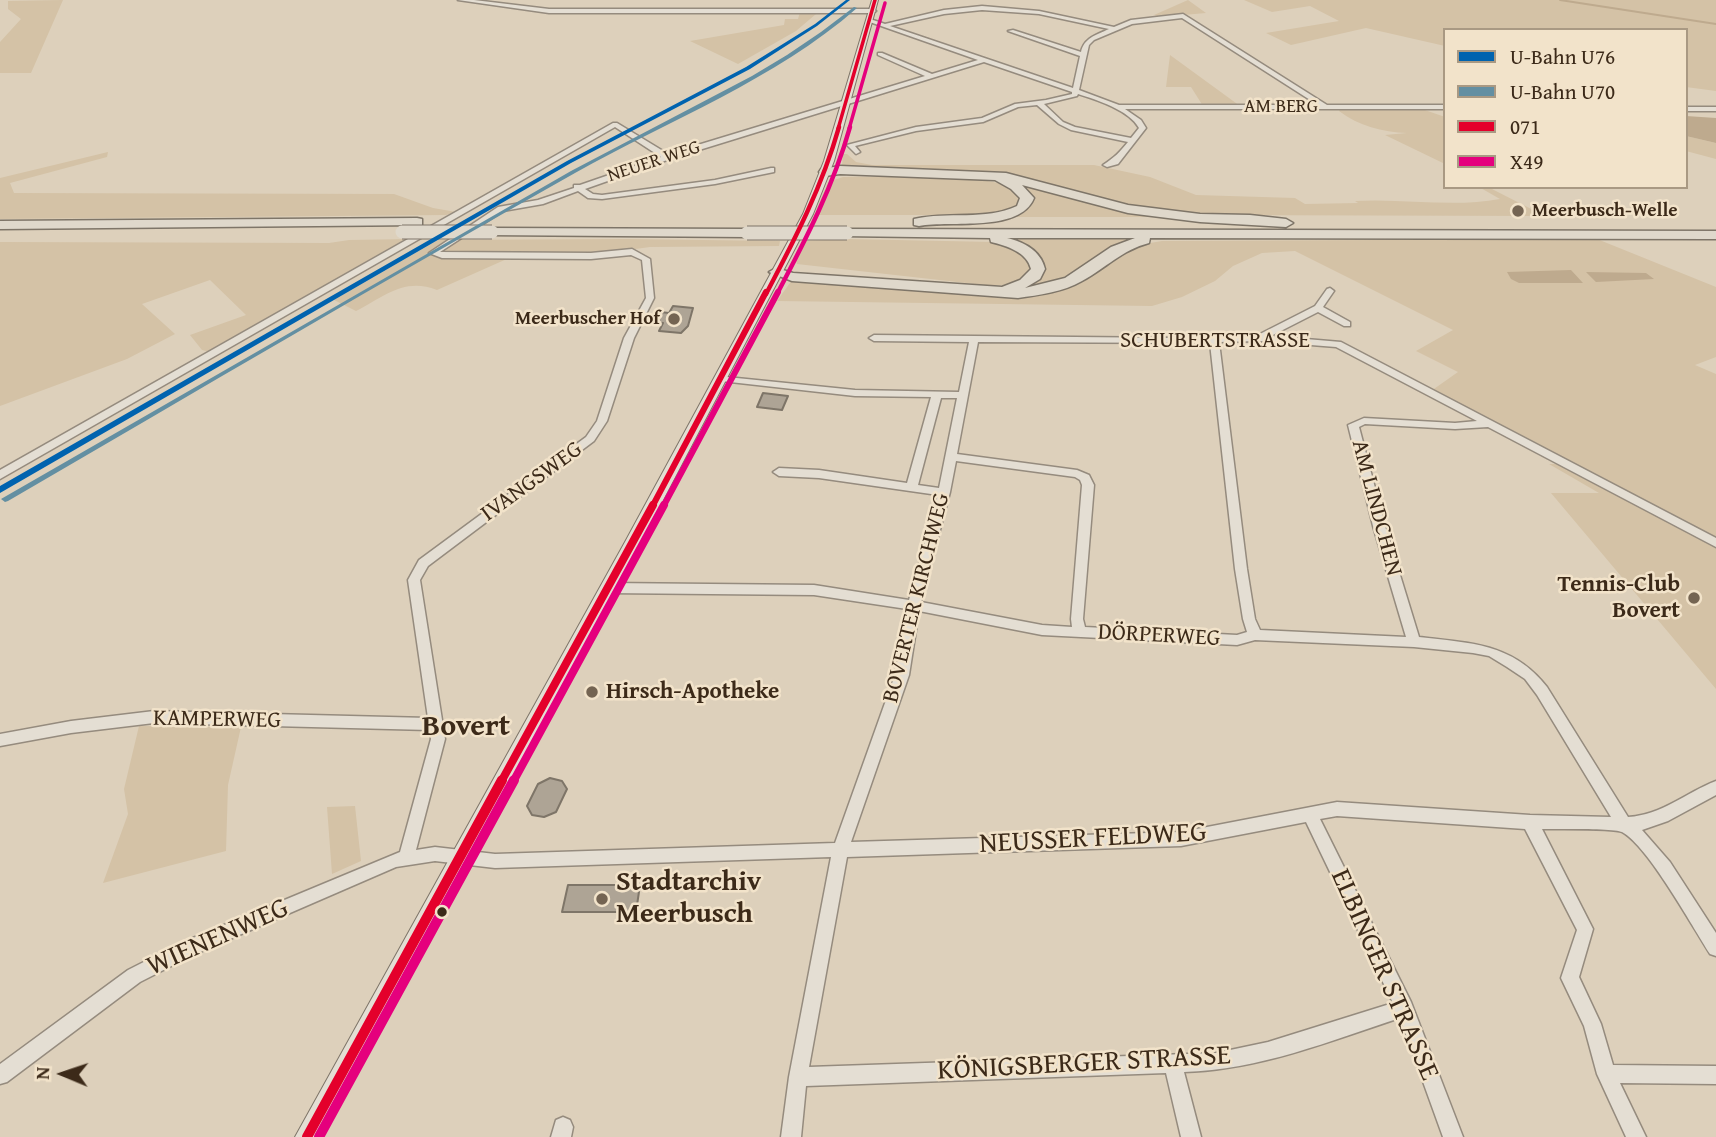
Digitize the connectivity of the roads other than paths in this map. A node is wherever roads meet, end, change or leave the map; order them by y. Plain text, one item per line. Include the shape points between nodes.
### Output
1 (461, 0) edge
2 (876, 0) edge
3 (873, 11) junction
4 (870, 20) junction
5 (887, 25) junction
6 (1114, 29) junction
7 (1011, 31) dead end
8 (880, 54) dead end
9 (1083, 55) junction
10 (984, 60) junction
11 (931, 76) junction
12 (1077, 91) junction
13 (845, 103) junction
14 (1039, 103) junction
15 (1117, 107) junction
16 (1326, 107) junction
17 (1443, 107) edge
18 (1688, 108) edge
19 (1716, 109) edge
20 (615, 124) joint
21 (1133, 141) junction
22 (856, 152) dead end
23 (667, 157) junction
24 (1107, 165) dead end
25 (771, 170) dead end
26 (825, 172) junction
27 (577, 187) junction
28 (1286, 223) junction
29 (1716, 224) edge
30 (0, 225) edge
31 (750, 227) junction
32 (915, 228) junction
33 (0, 234) edge
34 (1260, 234) junction
35 (1716, 235) edge
36 (433, 253) joint
37 (776, 272) junction
38 (1330, 291) dead end
39 (1318, 308) junction
40 (1347, 324) dead end
41 (874, 338) dead end
42 (1260, 338) junction
43 (974, 340) junction
44 (1214, 340) junction
45 (721, 378) junction
46 (937, 394) junction
47 (963, 395) junction
48 (1489, 424) junction
49 (951, 457) junction
50 (779, 472) dead end
51 (0, 475) edge
52 (912, 487) junction
53 (944, 492) junction
54 (1716, 543) edge
55 (607, 588) junction
56 (914, 605) junction
57 (1079, 632) junction
58 (1255, 635) junction
59 (1414, 642) junction
60 (436, 724) junction
61 (0, 740) edge
62 (1716, 788) edge
63 (1310, 814) junction
64 (1530, 822) junction
65 (1624, 824) junction
66 (840, 852) junction
67 (407, 857) junction
68 (460, 857) junction
69 (1716, 948) edge
70 (1405, 1008) junction
71 (1173, 1064) junction
72 (1605, 1074) junction
73 (0, 1075) edge
74 (1716, 1075) edge
75 (798, 1076) junction
76 (307, 1137) edge
77 (791, 1137) edge
78 (1191, 1137) edge
79 (1453, 1137) edge
80 (1636, 1137) edge

1 - 3 street via 549,10
2 - 3 main road
3 - 4 main road
4 - 5 street
4 - 13 main road
5 - 6 street via 960,9 1005,8 1051,13
5 - 10 street
6 - 9 street via 1086,44
6 - 16 street via 1131,22 1183,16
7 - 9 street
8 - 11 street
9 - 12 street
10 - 11 street, NEUER WEG
10 - 12 street
11 - 13 street, NEUER WEG
12 - 14 street
12 - 15 street
13 - 23 street, NEUER WEG
13 - 26 main road
14 - 21 street via 1073,129
14 - 22 street via 1009,108 983,120 916,129 851,145
15 - 16 street, AM BERG
15 - 21 street via 1143,125
16 - 17 street, AM BERG
18 - 19 street
20 - 23 street
20 - 51 street
21 - 24 street
23 - 27 street, NEUER WEG
25 - 27 street via 602,197
26 - 28 highway via 1006,177 1128,209
26 - 32 highway via 988,178 1016,186 1027,198 1023,208 1005,216 932,219
26 - 37 main road
27 - 36 street, NEUER WEG via 540,202 501,209
28 - 29 highway
28 - 32 highway
30 - 31 highway via 506,222
31 - 32 highway, bridge
31 - 33 highway, bridge
32 - 34 highway
32 - 37 highway via 929,238 1009,242 1032,253 1039,268 1027,282 1003,289
34 - 35 highway
34 - 37 highway via 1136,242 1119,247 1077,278 1048,289 1018,293 792,277
36 - 60 street, IVANGSWEG via 591,256 632,252 646,259 650,298 629,338 602,422 590,439 417,571 414,580
37 - 45 main road
38 - 39 street
39 - 40 street
39 - 42 street
41 - 43 street, SCHUBERTSTRASSE
42 - 44 street, SCHUBERTSTRASSE
42 - 48 street, SCHUBERTSTRASSE via 1338,344
43 - 44 street, SCHUBERTSTRASSE
43 - 47 street, BOVERTER KIRCHWEG
44 - 58 street via 1241,569
45 - 46 street via 855,393
45 - 55 main road
46 - 47 street
46 - 52 street
47 - 49 street, BOVERTER KIRCHWEG
48 - 54 street, SCHUBERTSTRASSE
48 - 59 street, AM LINDCHEN via 1364,421 1353,425
49 - 53 street, BOVERTER KIRCHWEG
49 - 57 street via 1085,478
50 - 52 street
52 - 53 street
53 - 56 street, BOVERTER KIRCHWEG
55 - 56 street, DÖRPERWEG via 814,590
55 - 68 main road
56 - 57 street, DÖRPERWEG
56 - 66 street, BOVERTER KIRCHWEG via 902,675
57 - 58 street, DÖRPERWEG via 1237,640
58 - 59 street, DÖRPERWEG
59 - 65 street, DÖRPERWEG via 1492,652 1530,676
60 - 61 street, KAMPERWEG via 154,717
60 - 67 street, IVANGSWEG via 436,752
62 - 65 street, NEUSSER FELDWEG via 1663,816
63 - 64 street, NEUSSER FELDWEG via 1337,809
63 - 66 street, NEUSSER FELDWEG via 1181,839
63 - 70 street, ELBINGER STRASSE
64 - 65 street, NEUSSER FELDWEG
64 - 72 street via 1585,929 1570,978 1592,1024
65 - 69 street, DÖRPERWEG via 1657,858
66 - 68 street, NEUSSER FELDWEG via 495,861
66 - 75 street, BOVERTER KIRCHWEG
67 - 68 street, WIENENWEG
67 - 73 street, WIENENWEG via 158,964 112,992
68 - 76 main road
70 - 71 street, KÖNIGSBERGER STRASSE via 1268,1051 1216,1062
70 - 79 street, ELBINGER STRASSE
71 - 75 street, KÖNIGSBERGER STRASSE
71 - 78 street
72 - 74 street
72 - 80 street
75 - 77 street, BOVERTER KIRCHWEG

